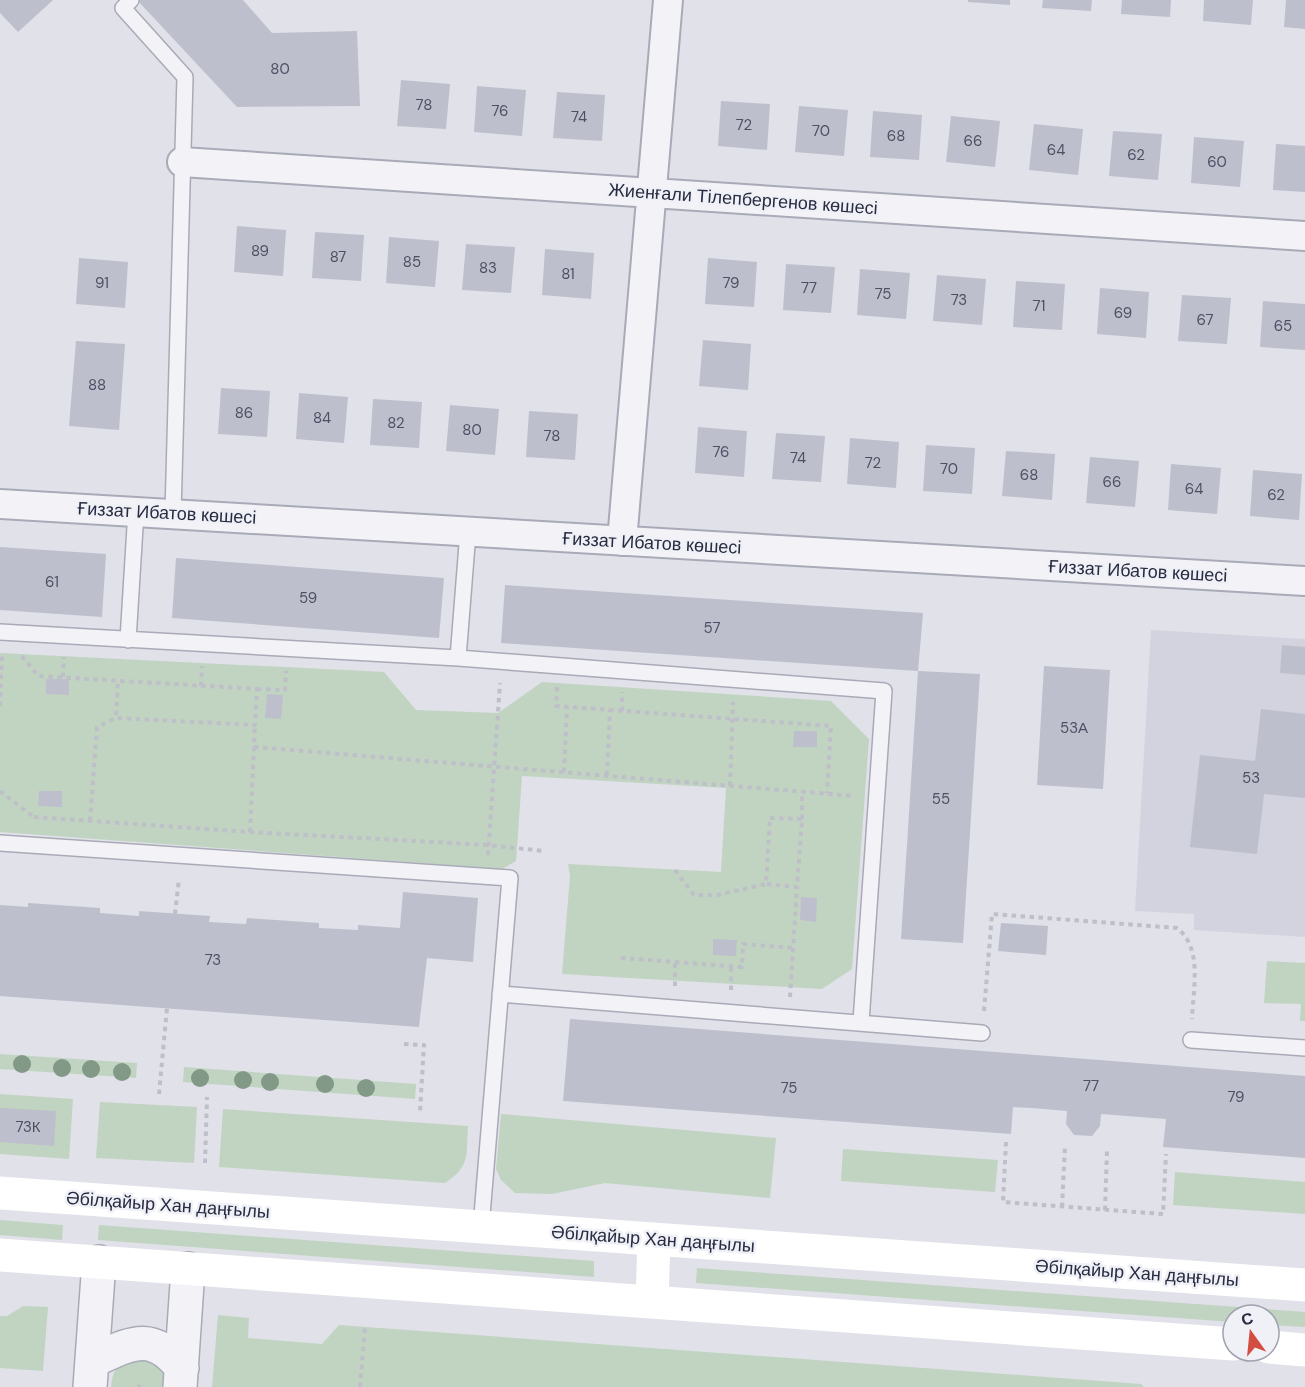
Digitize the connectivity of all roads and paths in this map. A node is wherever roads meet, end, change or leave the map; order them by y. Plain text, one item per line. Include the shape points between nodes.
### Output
1 (132, 0) edge
2 (668, 0) edge
3 (182, 162) junction
4 (652, 193) junction
5 (1305, 236) edge
6 (0, 504) edge
7 (136, 511) junction
8 (173, 513) junction
9 (468, 532) junction
10 (622, 541) junction
11 (1305, 581) edge
12 (2, 632) edge
13 (128, 640) junction
14 (286, 648) junction
15 (458, 658) junction
16 (501, 661) junction
17 (557, 665) junction
18 (734, 679) junction
19 (118, 681) junction
20 (257, 688) junction
21 (0, 706) edge
22 (567, 707) junction
23 (610, 710) junction
24 (116, 718) junction
25 (732, 719) junction
26 (255, 725) junction
27 (254, 747) junction
28 (494, 766) junction
29 (564, 772) junction
30 (607, 776) junction
31 (730, 786) junction
32 (0, 791) edge
33 (802, 792) junction
34 (827, 794) junction
35 (877, 798) junction
36 (34, 817) junction
37 (802, 819) junction
38 (90, 821) junction
39 (250, 832) junction
40 (0, 843) edge
41 (488, 845) junction
42 (70, 847) junction
43 (543, 852) dead end
44 (181, 854) junction
45 (249, 859) junction
46 (675, 870) dead end
47 (486, 876) junction
48 (766, 884) junction
49 (797, 887) junction
50 (175, 914) dead end
51 (794, 948) junction
52 (621, 958) dead end
53 (500, 994) junction
54 (167, 1008) dead end
55 (789, 1017) junction
56 (861, 1022) junction
57 (982, 1033) joint
58 (1191, 1040) joint
59 (404, 1044) dead end
60 (1305, 1048) edge
61 (159, 1094) dead end
62 (207, 1097) dead end
63 (420, 1112) dead end
64 (1006, 1142) dead end
65 (1065, 1147) dead end
66 (1107, 1150) dead end
67 (1166, 1154) dead end
68 (205, 1163) dead end
69 (0, 1193) edge
70 (1062, 1207) junction
71 (1105, 1210) junction
72 (481, 1227) junction
73 (654, 1239) junction
74 (0, 1255) edge
75 (99, 1262) junction
76 (188, 1269) junction
77 (1305, 1285) edge
78 (652, 1302) junction
79 (365, 1327) dead end
80 (1221, 1343) edge
81 (1281, 1348) edge
82 (1305, 1350) edge
83 (91, 1374) edge
84 (181, 1378) edge
85 (360, 1387) edge

1 - 3 lane via 123,8 185,77
2 - 4 street
3 - 4 street, Жиенғали Тілепбергенов көшесі
3 - 8 lane
4 - 5 street, Жиенғали Тілепбергенов көшесі
4 - 10 street
6 - 7 street, Ғиззат Ибатов көшесі
7 - 8 street, Ғиззат Ибатов көшесі
7 - 13 lane
8 - 9 street, Ғиззат Ибатов көшесі
9 - 10 street, Ғиззат Ибатов көшесі
9 - 15 lane
10 - 11 street, Ғиззат Ибатов көшесі
12 - 13 lane
12 - 19 path via 38,676
12 - 21 path
13 - 14 lane
14 - 15 lane
14 - 20 path via 285,690
15 - 16 lane
16 - 17 lane
16 - 28 path
17 - 18 lane
17 - 22 path via 556,706
18 - 25 path
18 - 35 lane via 884,691
19 - 20 path
19 - 24 path
20 - 26 path
22 - 23 path
22 - 29 path
23 - 25 path
23 - 30 path
24 - 26 path
24 - 38 path via 97,727
25 - 31 path
25 - 34 path via 831,726
26 - 27 path
27 - 28 path
27 - 39 path
28 - 29 path
28 - 41 path
29 - 30 path
30 - 31 path
31 - 33 path
32 - 36 path
33 - 34 path
33 - 37 path
34 - 35 path
35 - 56 lane
36 - 38 path
36 - 42 path
37 - 48 path via 770,818
37 - 49 path
38 - 39 path
39 - 41 path
39 - 45 path
40 - 42 lane
41 - 43 path
41 - 47 path
42 - 44 lane
44 - 45 lane
44 - 50 path
45 - 47 lane
46 - 48 path via 694,895 717,895
47 - 53 lane via 510,878
48 - 49 path
49 - 51 path
51 - 52 path via 743,944 742,967
51 - 55 path
53 - 55 lane
53 - 72 lane
54 - 61 path
55 - 56 lane
56 - 57 lane
57 - 58 path via 992,914 1178,928 1186,935 1194,954
58 - 60 lane
59 - 63 path via 424,1045
62 - 68 path
64 - 70 path via 1003,1202
65 - 70 path
66 - 71 path
67 - 71 path via 1163,1214
69 - 72 main road, Әбілқайыр Хан даңғылы
70 - 71 path
72 - 73 main road, Әбілқайыр Хан даңғылы
73 - 77 main road, Әбілқайыр Хан даңғылы
73 - 78 main road
74 - 75 main road
75 - 76 main road
75 - 83 street
76 - 78 main road
76 - 84 street
78 - 80 main road
79 - 85 path
81 - 82 main road
83 - 84 street via 128,1345 142,1343 170,1354

